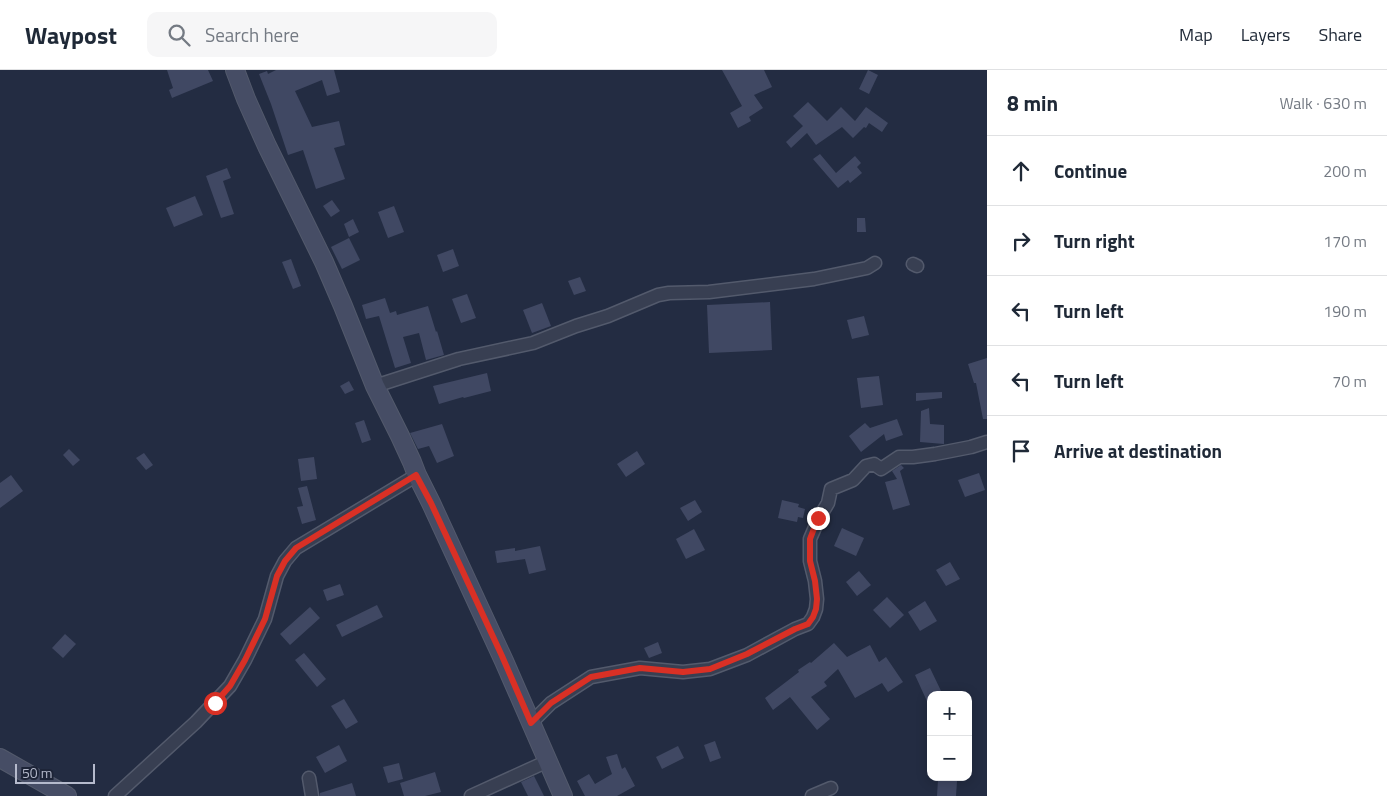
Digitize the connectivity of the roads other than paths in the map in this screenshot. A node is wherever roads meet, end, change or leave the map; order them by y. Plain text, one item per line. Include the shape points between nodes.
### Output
1 (235, 70) edge
2 (875, 263) dead end
3 (375, 386) junction
4 (987, 442) edge
5 (416, 475) junction
6 (531, 723) junction
7 (0, 758) edge
8 (548, 761) junction
9 (309, 778) dead end
10 (831, 788) dead end
11 (67, 796) edge
12 (115, 796) edge
13 (312, 796) edge
14 (472, 796) edge
15 (563, 796) edge
16 (812, 796) edge

1 - 3 main road via 267,146 343,306
2 - 3 street via 867,268 814,279 708,292 669,293 533,343 459,359
3 - 5 main road
4 - 6 street via 935,454 899,457 881,469 874,464 866,466 853,480 831,489 828,503 810,539 810,561 817,599 808,624 710,669 683,672 640,668 591,677 551,703
5 - 6 main road
5 - 12 street via 296,548 277,576 265,619 230,686 196,722
6 - 8 main road
7 - 11 main road
8 - 14 street
8 - 15 main road
9 - 13 street
10 - 16 street

